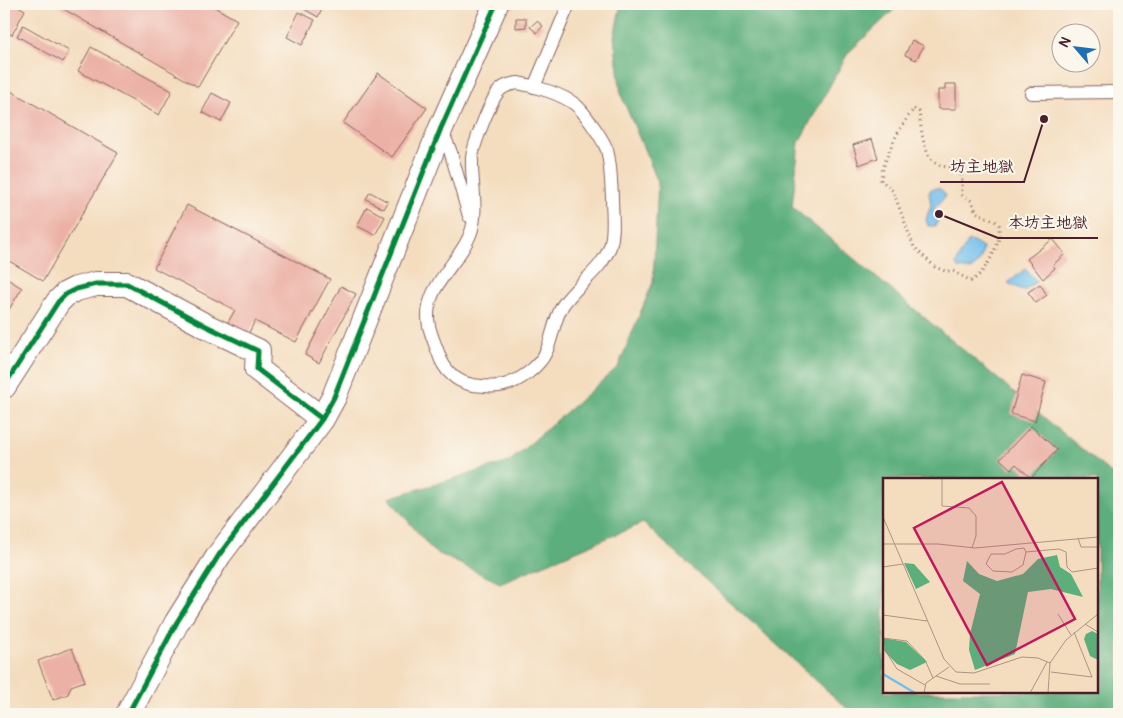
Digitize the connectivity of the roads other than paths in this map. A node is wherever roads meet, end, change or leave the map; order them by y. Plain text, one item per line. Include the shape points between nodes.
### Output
1 (496, 4) edge
2 (569, 4) edge
3 (534, 87) junction
4 (1119, 92) edge
5 (1031, 93) dead end
6 (441, 128) junction
7 (472, 226) junction
8 (4, 386) edge
9 (322, 420) junction
10 (128, 714) edge

1 - 6 street
2 - 3 lane
3 - 7 lane via 518,83 499,90 481,127 472,157
3 - 7 lane via 576,106 606,148 610,167 612,235 601,264 569,296 558,315 542,359 531,370 504,385 472,385 458,380 441,362 429,326 430,301 435,288 465,247
4 - 5 lane
6 - 7 lane
6 - 9 street
8 - 9 street via 50,312 66,294 96,284 127,284 258,350 257,369
9 - 10 street via 219,555 177,622

